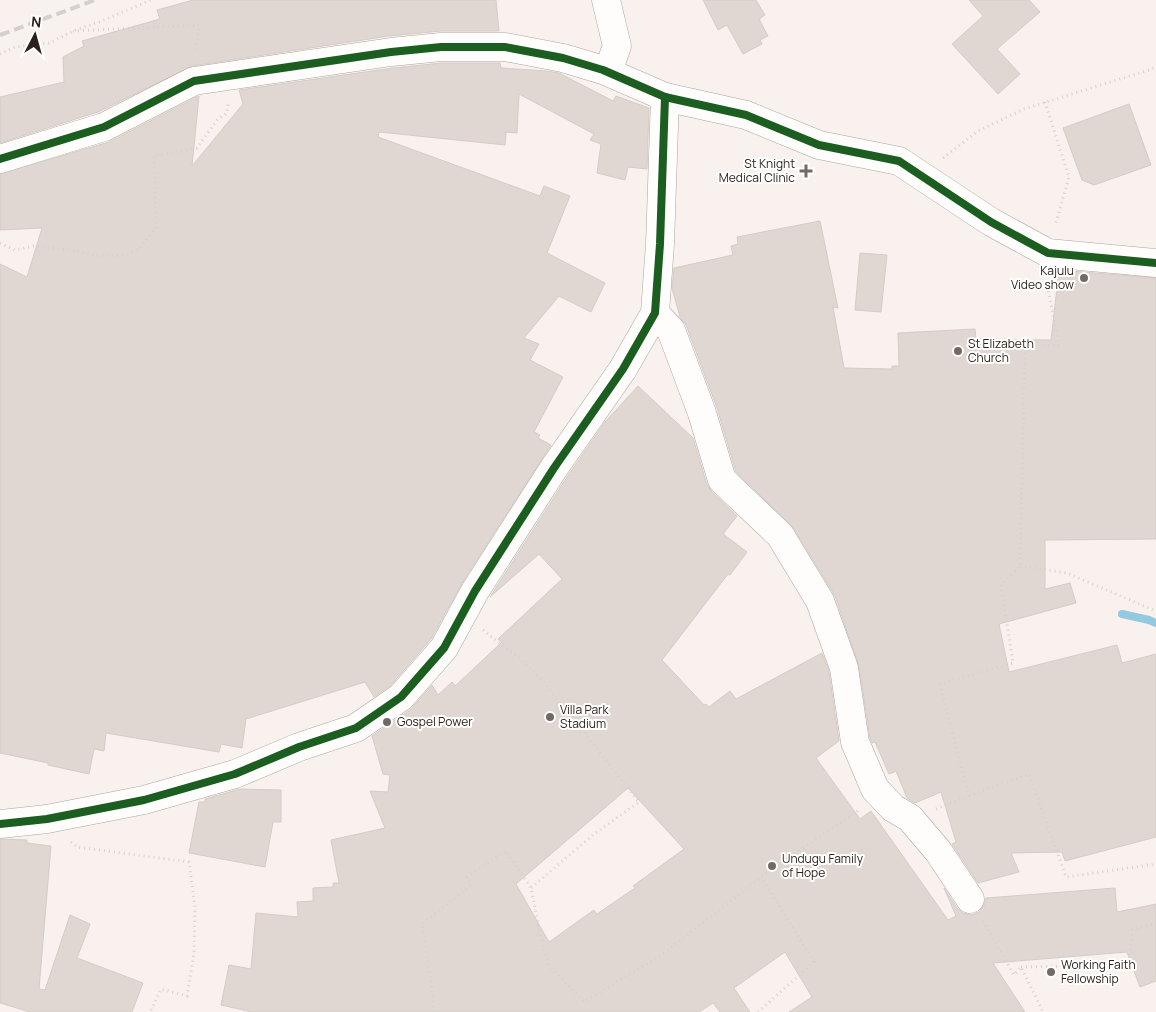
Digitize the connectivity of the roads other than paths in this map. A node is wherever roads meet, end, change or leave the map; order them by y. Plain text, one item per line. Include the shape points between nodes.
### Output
1 (606, 0) edge
2 (608, 71) junction
3 (665, 97) junction
4 (0, 159) edge
5 (1156, 263) edge
6 (655, 313) junction
7 (0, 824) edge
8 (970, 899) road end

1 - 2 street via 617,46
2 - 3 street
2 - 4 street via 505,47 391,52 194,81 104,127
3 - 5 street via 746,115 819,144 899,161 991,222 1048,253
3 - 6 street
6 - 7 street via 623,369 554,468 462,614 444,648 401,697 356,728 235,774 144,800 47,819
6 - 8 street via 670,330 702,413 722,480 780,535 820,601 844,668 854,742 875,789 910,818 938,851

